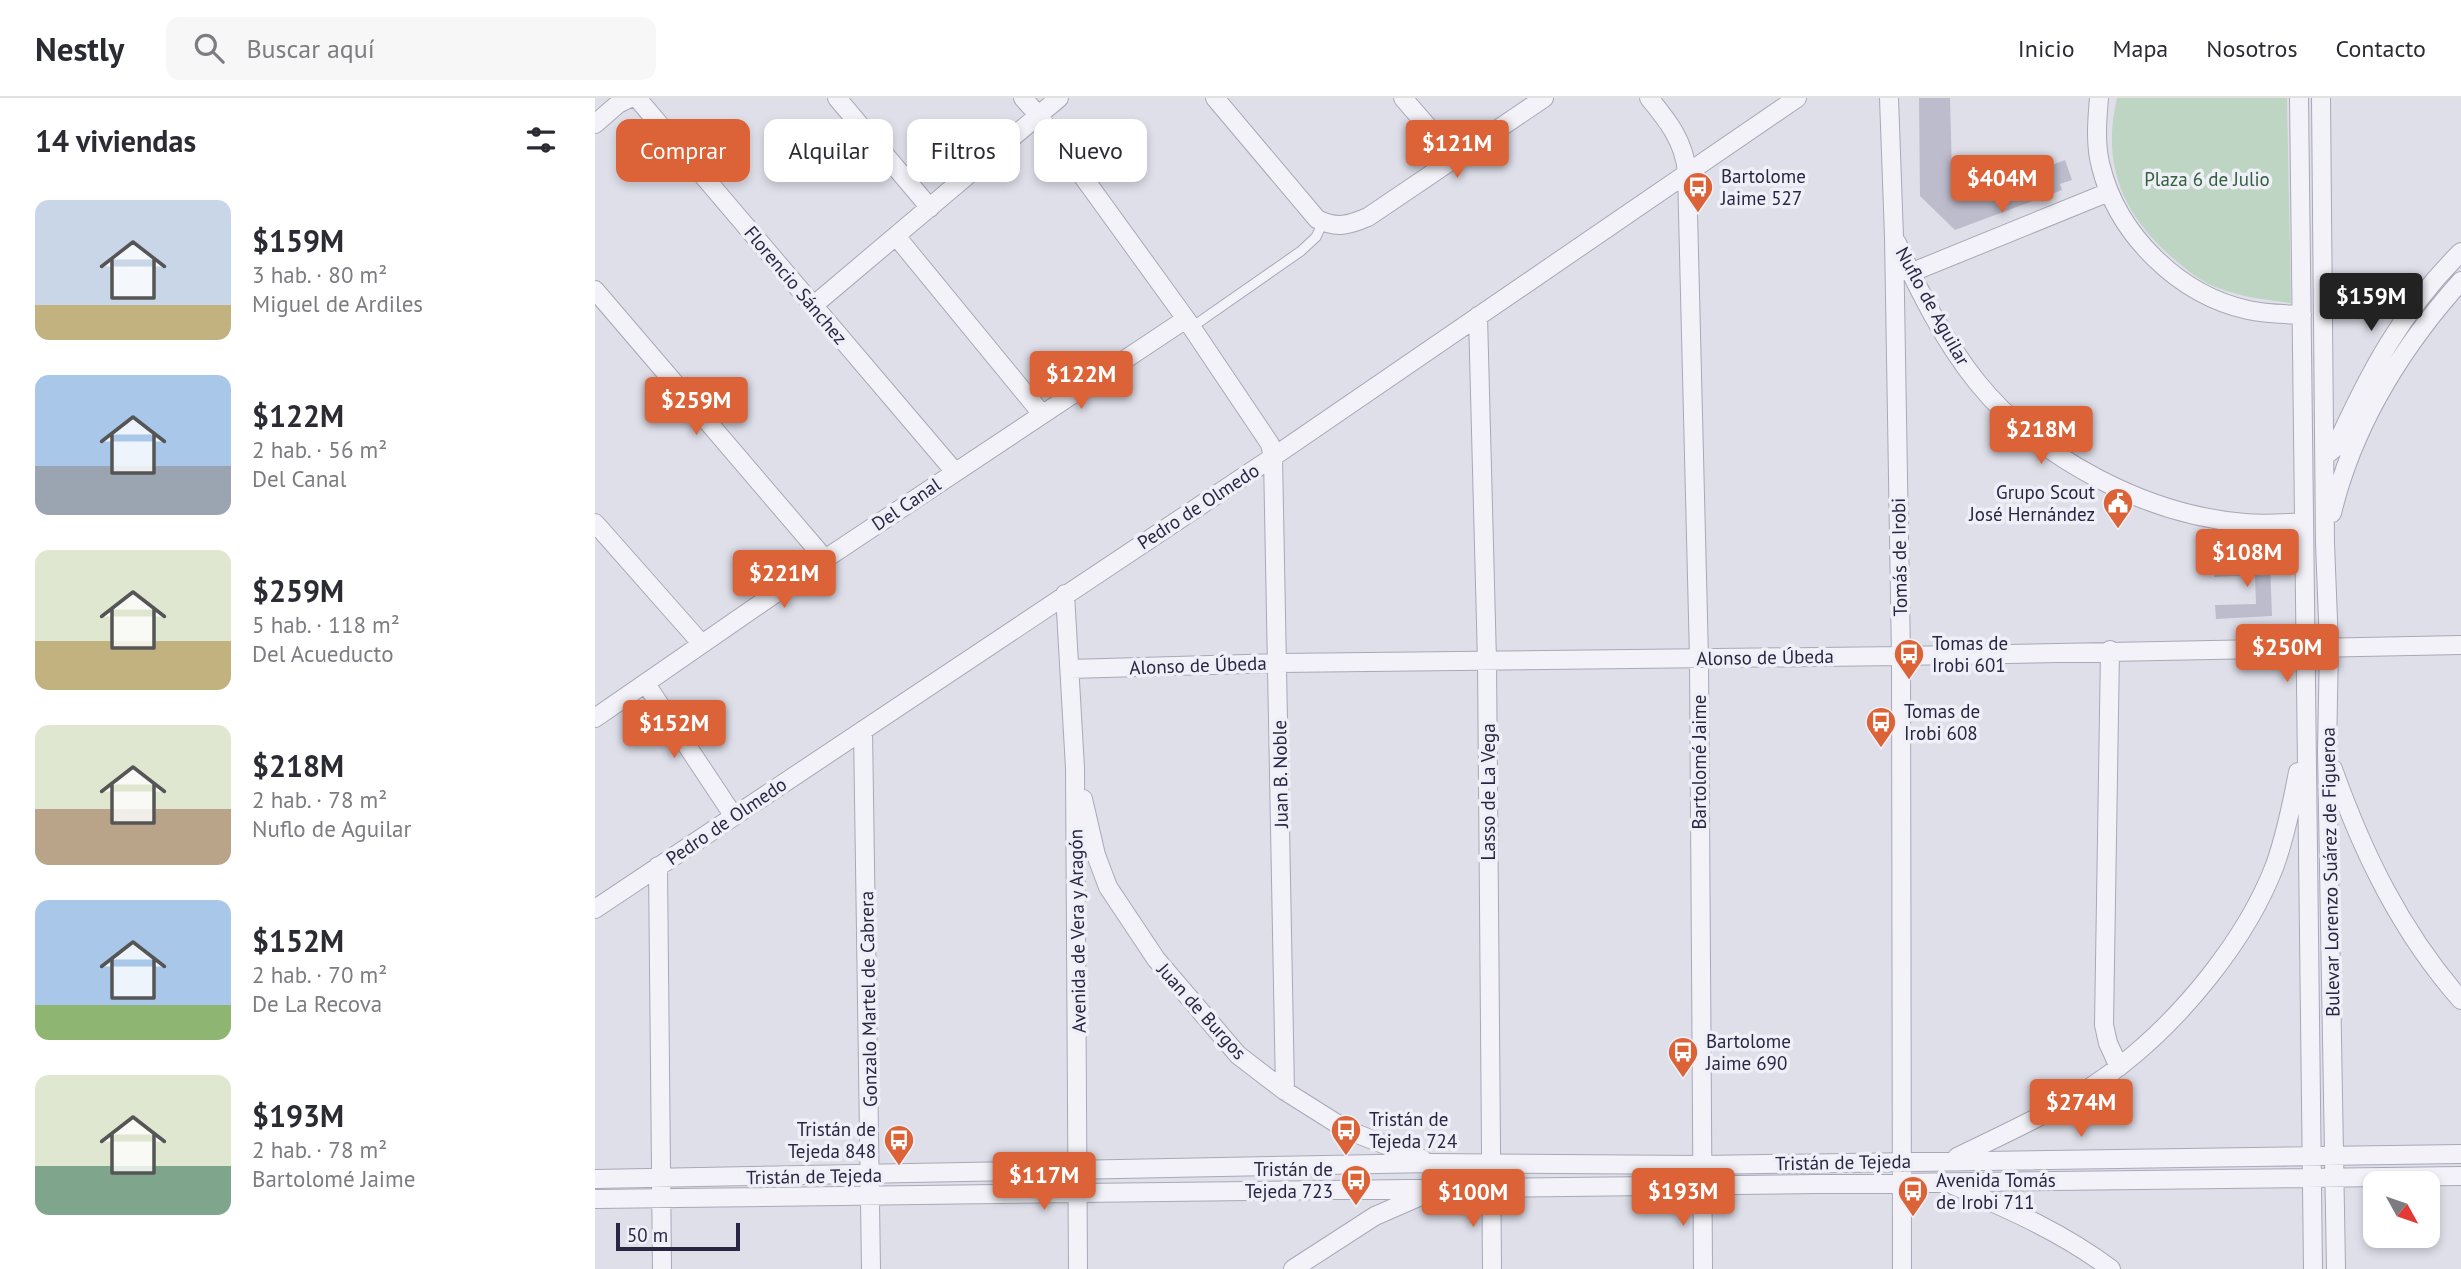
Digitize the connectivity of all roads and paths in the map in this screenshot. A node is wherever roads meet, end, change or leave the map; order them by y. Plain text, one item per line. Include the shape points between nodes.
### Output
1 (630, 98) edge
2 (637, 98) edge
3 (838, 98) edge
4 (1023, 98) edge
5 (1059, 98) edge
6 (1215, 98) edge
7 (1403, 98) edge
8 (1544, 98) edge
9 (1649, 98) edge
10 (1797, 98) edge
11 (1889, 98) edge
12 (2099, 98) edge
13 (2299, 98) edge
14 (2321, 98) edge
15 (1039, 116) junction
16 (595, 124) edge
17 (1455, 158) junction
18 (1686, 172) junction
19 (2109, 192) junction
20 (930, 208) junction
21 (1323, 222) junction
22 (896, 236) junction
23 (1894, 237) junction
24 (2461, 252) edge
25 (1910, 273) junction
26 (2461, 282) edge
27 (595, 290) edge
28 (814, 305) junction
29 (2302, 315) junction
30 (1478, 316) junction
31 (1189, 323) junction
32 (1042, 414) junction
33 (2325, 456) junction
34 (1273, 457) junction
35 (955, 472) junction
36 (2304, 523) junction
37 (596, 527) edge
38 (2325, 543) junction
39 (825, 559) junction
40 (1065, 594) junction
41 (701, 643) junction
42 (2461, 645) edge
43 (2329, 646) junction
44 (2306, 649) junction
45 (2110, 650) junction
46 (1901, 656) junction
47 (1699, 658) junction
48 (1487, 661) junction
49 (1278, 663) junction
50 (1070, 669) junction
51 (646, 684) junction
52 (595, 718) edge
53 (863, 730) junction
54 (2306, 734) junction
55 (2327, 751) junction
56 (1075, 768) junction
57 (733, 815) junction
58 (658, 866) junction
59 (595, 909) edge
60 (2461, 1000) edge
61 (2119, 1067) junction
62 (1285, 1091) junction
63 (2335, 1154) junction
64 (2461, 1154) edge
65 (2311, 1155) junction
66 (1951, 1159) junction
67 (1901, 1161) junction
68 (1432, 1163) junction
69 (1701, 1164) junction
70 (1491, 1165) junction
71 (1079, 1171) junction
72 (871, 1175) junction
73 (2461, 1176) edge
74 (2335, 1178) junction
75 (595, 1179) edge
76 (660, 1179) junction
77 (2312, 1179) junction
78 (1946, 1182) junction
79 (1901, 1183) junction
80 (1702, 1186) junction
81 (1492, 1188) junction
82 (1436, 1189) junction
83 (1078, 1192) junction
84 (871, 1195) junction
85 (661, 1198) junction
86 (595, 1199) edge
87 (662, 1269) edge
88 (871, 1269) edge
89 (1079, 1269) edge
90 (1293, 1269) edge
91 (1493, 1269) edge
92 (1703, 1269) edge
93 (1902, 1269) edge
94 (2111, 1269) edge
95 (2313, 1269) edge
96 (2336, 1269) edge

1 - 16 street
2 - 28 street, Florencio Sánchez
3 - 20 street
4 - 15 street
5 - 15 street
6 - 21 street
7 - 17 street
8 - 17 street
9 - 18 street, Bartolomé Jaime via 1674,130 1686,158
10 - 18 street, Pedro de Olmedo
11 - 23 street, Tomás de Irobi
12 - 19 street via 2097,144
13 - 29 street, Bulevar Lorenzo Suárez de Figueroa
14 - 33 street, Bulevar Lorenzo Suárez de Figueroa
15 - 20 street
15 - 31 street
17 - 21 street via 1368,217 1349,225
18 - 30 street, Pedro de Olmedo
18 - 47 street, Bartolomé Jaime
19 - 25 street
19 - 29 street via 2139,241 2190,286 2248,310
20 - 22 street
21 - 31 lane via 1301,251
22 - 28 street
22 - 32 street
23 - 25 street, Nuflo de Aguilar
23 - 46 street, Tomás de Irobi
24 - 33 street via 2398,326 2335,448
25 - 36 street, Nuflo de Aguilar via 1978,383 2053,451 2104,482 2192,514 2246,523
26 - 38 street via 2416,336 2374,405 2337,491
27 - 39 street
28 - 35 street, Florencio Sánchez
29 - 36 street, Bulevar Lorenzo Suárez de Figueroa
30 - 34 street, Pedro de Olmedo
30 - 48 street, Lasso de La Vega
31 - 32 street, Del Canal
31 - 34 street via 1271,444
32 - 35 street, Del Canal
33 - 38 street, Bulevar Lorenzo Suárez de Figueroa
34 - 40 street, Pedro de Olmedo
34 - 49 street, Juan B. Noble
35 - 39 street, Del Canal
36 - 44 street, Bulevar Lorenzo Suárez de Figueroa
37 - 41 street
38 - 43 street, Bulevar Lorenzo Suárez de Figueroa
39 - 41 street, Del Canal
40 - 50 street, Avenida de Vera y Aragón
40 - 53 street, Pedro de Olmedo
41 - 51 street, Del Canal
42 - 43 street, Alonso de Úbeda
43 - 44 street, Alonso de Úbeda
43 - 55 street, Bulevar Lorenzo Suárez de Figueroa
44 - 45 street, Alonso de Úbeda
44 - 54 street, Bulevar Lorenzo Suárez de Figueroa
45 - 46 street, Alonso de Úbeda
45 - 61 street via 2104,1025
46 - 47 street, Alonso de Úbeda
46 - 67 street, Tomás de Irobi
47 - 48 street, Alonso de Úbeda
47 - 69 street, Bartolomé Jaime
48 - 49 street, Alonso de Úbeda
48 - 70 street, Lasso de La Vega
49 - 50 street, Alonso de Úbeda
49 - 62 street, Juan B. Noble
50 - 56 street, Avenida de Vera y Aragón
51 - 52 street, Del Canal
51 - 57 street
53 - 57 street, Pedro de Olmedo
53 - 72 street, Gonzalo Martel de Cabrera
54 - 61 street via 2288,825 2255,905 2189,1001
54 - 65 street, Bulevar Lorenzo Suárez de Figueroa
55 - 60 street via 2352,823 2379,881 2421,951
55 - 63 street, Bulevar Lorenzo Suárez de Figueroa
56 - 62 street, Juan de Burgos via 1096,855 1108,887 1130,923 1238,1055
56 - 71 street, Avenida de Vera y Aragón
57 - 58 street, Pedro de Olmedo
58 - 59 street, Pedro de Olmedo
58 - 76 street
61 - 66 street via 2025,1123
62 - 68 street, Juan de Burgos via 1347,1130
63 - 64 street, Tristán de Tejeda
63 - 65 street, Tristán de Tejeda
63 - 74 street, Bulevar Lorenzo Suárez de Figueroa
65 - 66 street, Tristán de Tejeda
65 - 77 street, Bulevar Lorenzo Suárez de Figueroa
66 - 67 street, Tristán de Tejeda
67 - 69 street, Tristán de Tejeda
67 - 79 street, Tomás de Irobi
68 - 70 street, Tristán de Tejeda
68 - 71 street, Tristán de Tejeda
69 - 70 street, Tristán de Tejeda
69 - 80 street, Bartolomé Jaime
70 - 81 street, Lasso de La Vega
71 - 72 street, Tristán de Tejeda
71 - 83 street, Avenida de Vera y Aragón
72 - 76 street, Tristán de Tejeda
72 - 84 street, Gonzalo Martel de Cabrera
73 - 74 street, Tristán de Tejeda
74 - 77 street, Tristán de Tejeda
74 - 96 street, Bulevar Lorenzo Suárez de Figueroa
75 - 76 street, Tristán de Tejeda
76 - 85 street
77 - 78 street, Tristán de Tejeda
77 - 95 street, Bulevar Lorenzo Suárez de Figueroa
78 - 79 street, Tristán de Tejeda
78 - 94 street via 2050,1229
79 - 80 street, Tristán de Tejeda
79 - 93 street, Tomás de Irobi
80 - 81 street, Tristán de Tejeda
80 - 92 street, Bartolomé Jaime
81 - 82 street, Tristán de Tejeda
81 - 91 street, Lasso de La Vega
82 - 83 street, Tristán de Tejeda
82 - 90 street via 1375,1216
83 - 84 street, Tristán de Tejeda
83 - 89 street, Avenida de Vera y Aragón
84 - 85 street, Tristán de Tejeda
84 - 88 street, Gonzalo Martel de Cabrera
85 - 86 street, Tristán de Tejeda
85 - 87 street

